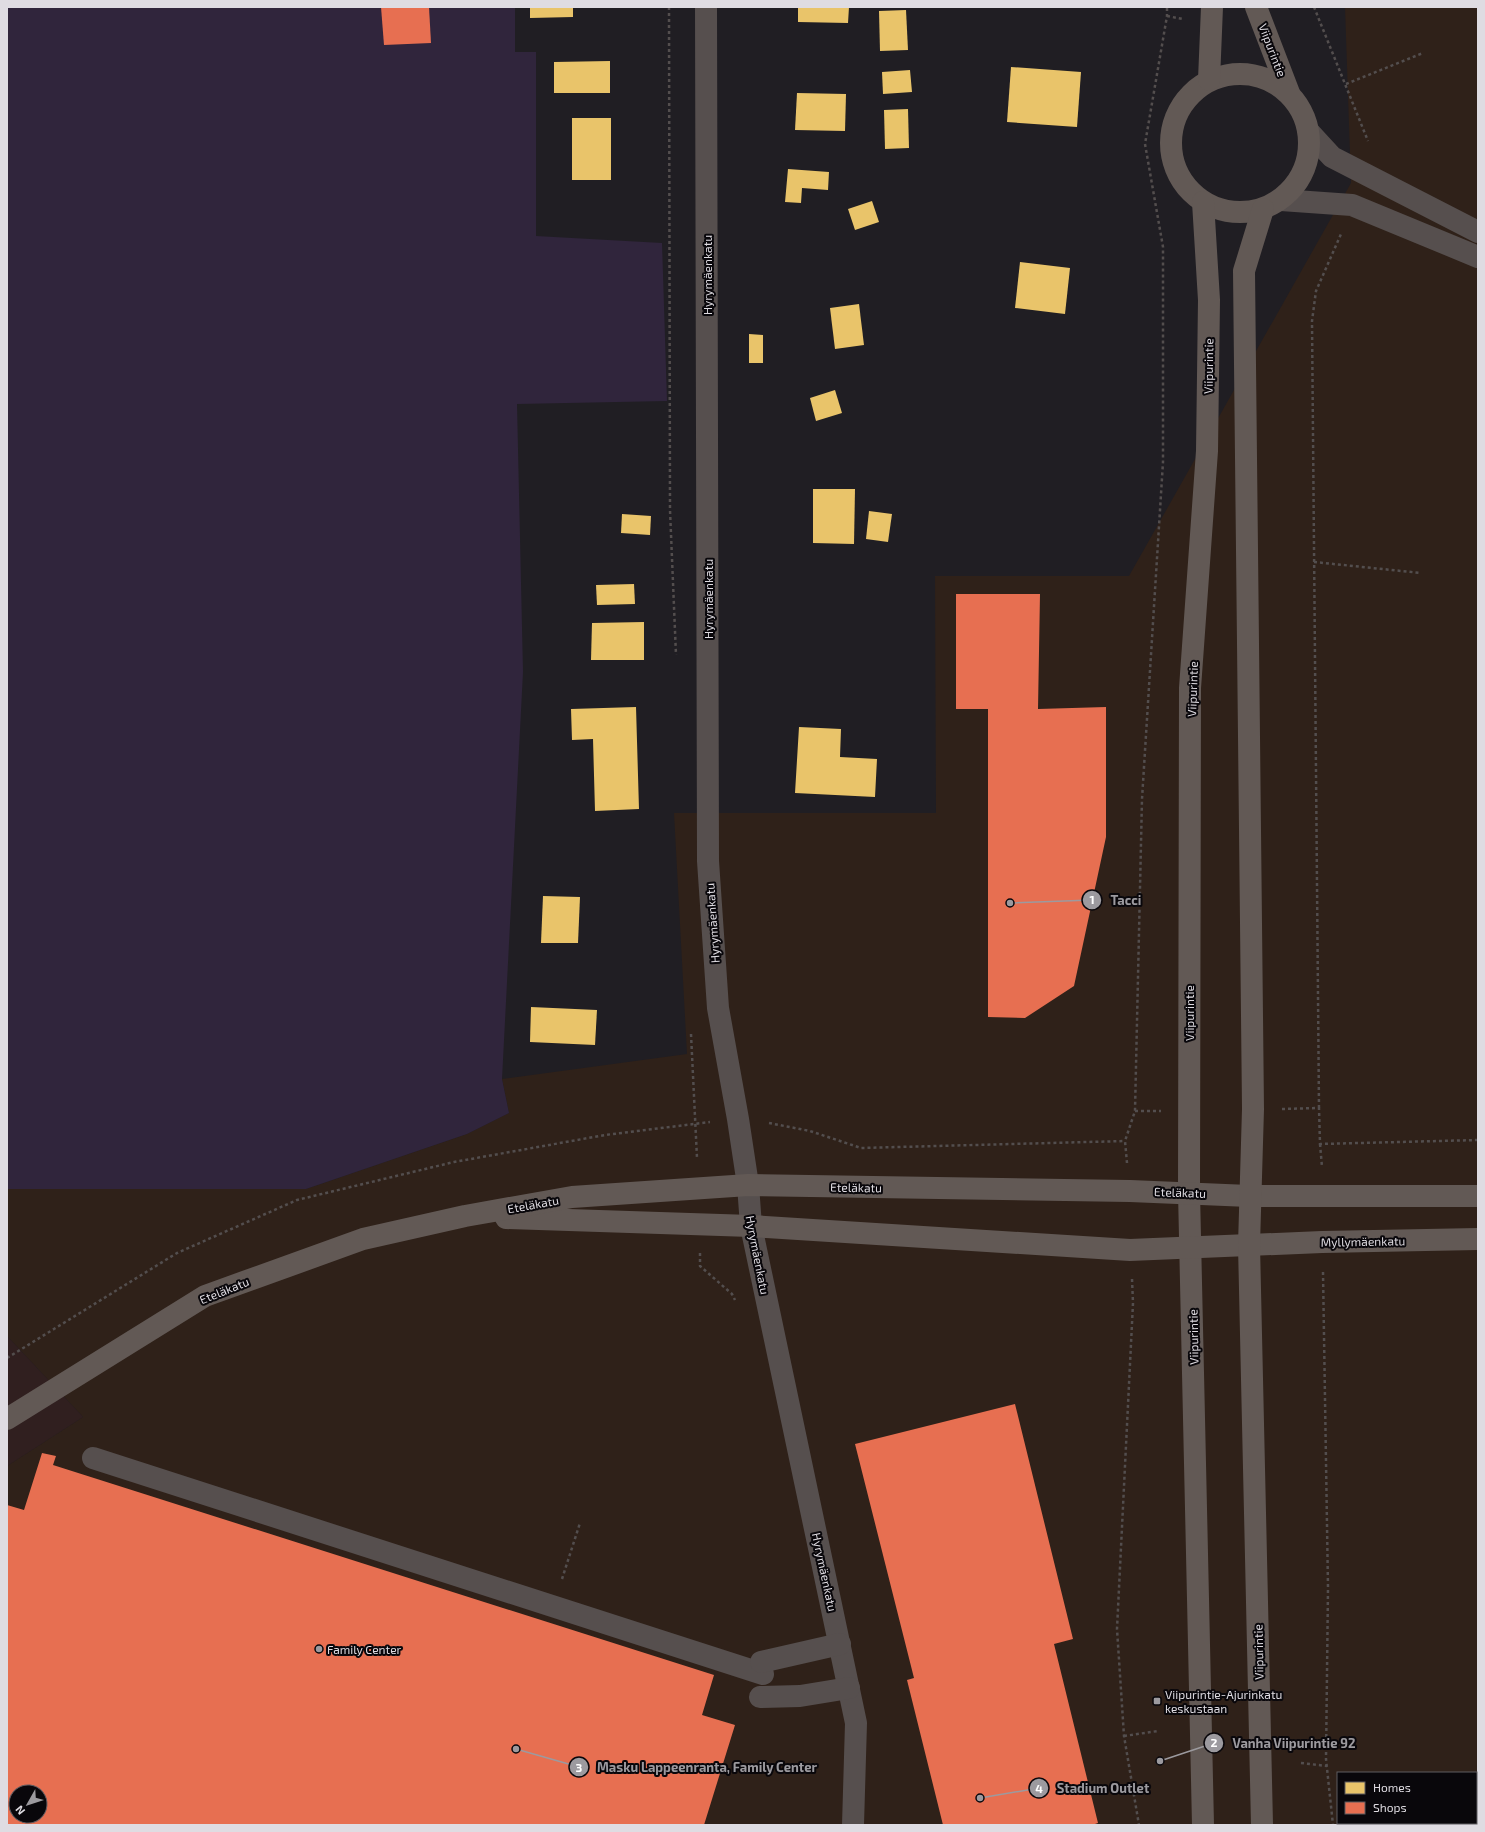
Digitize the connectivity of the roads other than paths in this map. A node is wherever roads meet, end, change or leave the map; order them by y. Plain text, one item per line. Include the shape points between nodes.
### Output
1 (706, 7) edge
2 (1212, 7) edge
3 (1256, 7) edge
4 (1209, 80) junction
5 (1289, 93) junction
6 (1309, 132) junction
7 (1202, 202) junction
8 (1272, 205) junction
9 (1478, 232) edge
10 (1478, 257) edge
11 (748, 1185) junction
12 (1189, 1192) junction
13 (1250, 1196) junction
14 (1478, 1196) edge
15 (465, 1216) junction
16 (751, 1226) junction
17 (1478, 1239) edge
18 (1249, 1245) junction
19 (1191, 1248) junction
20 (7, 1419) edge
21 (93, 1458) dead end
22 (840, 1644) junction
23 (849, 1688) junction
24 (760, 1697) dead end
25 (853, 1825) edge
26 (1203, 1825) edge
27 (1262, 1825) edge

1 - 11 street, Hyrymäenkatu via 708,861 718,1008
2 - 4 main road
3 - 5 main road, Viipurintie
4 - 5 main road via 1236,73 1265,78
4 - 7 main road via 1192,92 1179,109 1171,129 1170,150 1175,170 1186,189
5 - 6 main road via 1302,111
6 - 8 main road via 1308,158 1299,181
6 - 9 street via 1332,157
7 - 8 main road via 1221,211 1242,213
7 - 12 main road, Viipurintie via 1209,300 1207,451 1190,688
8 - 10 street via 1352,204
8 - 13 main road, Viipurintie via 1244,271 1253,1109
11 - 12 main road, Eteläkatu
11 - 15 main road, Eteläkatu via 572,1197
11 - 16 street, Hyrymäenkatu
12 - 13 main road, Eteläkatu
12 - 19 main road, Viipurintie
13 - 14 main road
13 - 18 main road, Viipurintie
15 - 16 main road, Eteläkatu
15 - 20 main road, Eteläkatu via 363,1239 205,1296
16 - 19 main road, Eteläkatu via 1130,1250
16 - 22 street, Hyrymäenkatu
17 - 18 main road, Myllymäenkatu
18 - 19 main road, Eteläkatu
18 - 27 main road, Viipurintie
19 - 26 main road, Viipurintie
21 - 22 street via 554,1607 762,1668
22 - 23 street, Hyrymäenkatu
23 - 24 street via 800,1696
23 - 25 street, Hyrymäenkatu via 856,1723

